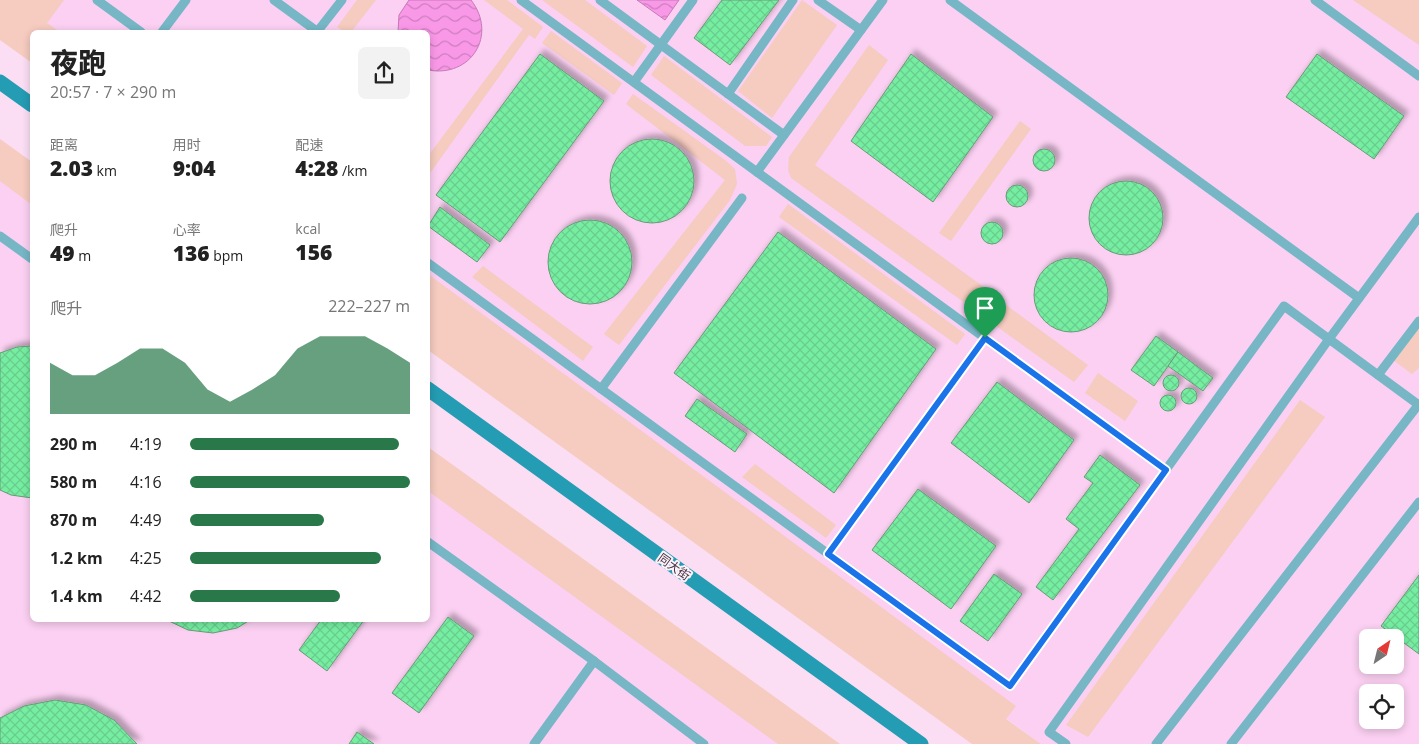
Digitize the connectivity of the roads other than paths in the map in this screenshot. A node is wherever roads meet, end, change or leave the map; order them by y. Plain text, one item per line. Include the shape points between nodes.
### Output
1 (97, 0) edge
2 (186, 0) edge
3 (274, 0) edge
4 (342, 0) edge
5 (521, 0) edge
6 (600, 0) edge
7 (692, 0) edge
8 (793, 0) edge
9 (818, 0) edge
10 (883, 0) edge
11 (950, 0) edge
12 (1315, 0) edge
13 (138, 30) edge
14 (164, 30) edge
15 (315, 30) edge
16 (320, 30) edge
17 (861, 30) junction
18 (661, 44) junction
19 (1419, 76) edge
20 (0, 82) edge
21 (634, 82) junction
22 (728, 94) junction
23 (30, 104) edge
24 (784, 135) junction
25 (757, 172) junction
26 (742, 198) dead end
27 (1419, 217) edge
28 (0, 236) edge
29 (30, 258) edge
30 (430, 264) edge
31 (1359, 298) junction
32 (1419, 321) edge
33 (985, 338) junction
34 (1329, 339) junction
35 (1378, 375) junction
36 (601, 389) junction
37 (430, 390) edge
38 (1419, 404) edge
39 (1166, 470) junction
40 (1419, 502) edge
41 (430, 543) edge
42 (828, 554) junction
43 (594, 661) junction
44 (534, 744) edge
45 (704, 744) edge
46 (921, 744) edge
47 (1066, 744) edge
48 (1156, 744) edge
49 (1231, 744) edge

1 - 13 lane
2 - 14 lane
3 - 15 lane
4 - 16 lane
5 - 21 lane
6 - 18 lane
7 - 18 lane
8 - 22 lane
9 - 17 lane
10 - 17 lane
11 - 31 lane
12 - 19 lane
17 - 24 lane
18 - 21 lane
18 - 22 lane
20 - 23 street
21 - 25 lane
22 - 24 lane
24 - 25 lane
25 - 33 lane
26 - 36 lane
27 - 31 lane
28 - 29 lane
30 - 36 lane
31 - 34 lane
32 - 35 lane
33 - 39 lane
33 - 42 lane
34 - 35 lane
34 - 39 lane via 1284,306
34 - 47 lane via 1049,732
35 - 38 lane
36 - 42 lane
37 - 46 street, 同大街
38 - 48 lane
39 - 42 lane via 1010,686
40 - 49 lane
41 - 43 lane
43 - 44 lane
43 - 45 lane

